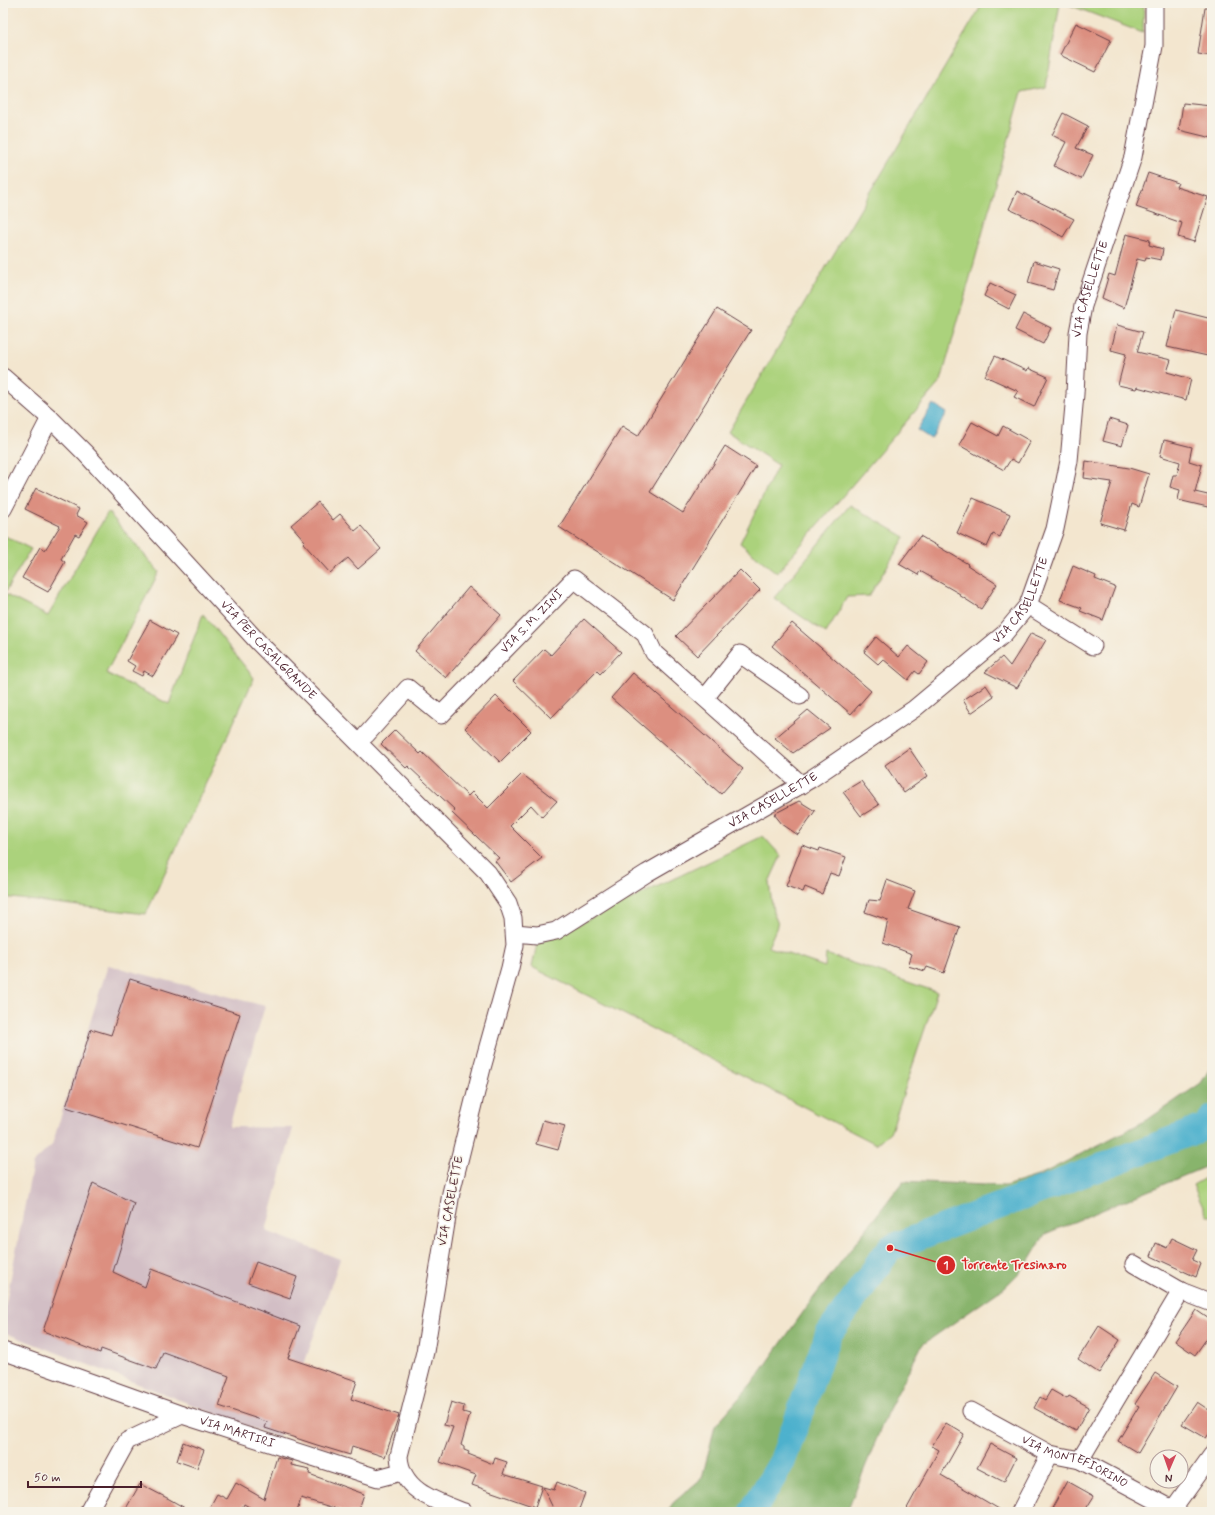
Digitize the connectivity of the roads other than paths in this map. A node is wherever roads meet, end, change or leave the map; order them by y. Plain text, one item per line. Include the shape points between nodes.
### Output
1 (1154, 3) edge
2 (3, 377) edge
3 (50, 418) junction
4 (3, 509) edge
5 (1028, 605) junction
6 (1093, 646) dead end
7 (800, 696) dead end
8 (705, 698) junction
9 (366, 735) dead end
10 (802, 785) junction
11 (515, 933) junction
12 (1134, 1264) dead end
13 (1181, 1291) junction
14 (1212, 1303) edge
15 (3, 1351) edge
16 (971, 1411) dead end
17 (182, 1415) junction
18 (1050, 1454) junction
19 (1212, 1455) edge
20 (1080, 1460) junction
21 (401, 1472) junction
22 (1174, 1511) edge
23 (88, 1512) edge
24 (464, 1512) edge
25 (1020, 1512) edge

1 - 5 street, VIA CASELLETTE via 1154,46 1133,157 1083,306 1078,333 1068,460 1055,529
2 - 3 street, VIA PER CASALGRANDE
3 - 4 street
3 - 11 street, VIA PER CASALGRANDE via 122,491 259,643 488,873 508,903
5 - 6 street
5 - 10 street, VIA CASELLETTE via 1004,634 914,709
7 - 8 street via 740,654
8 - 9 street, VIA S. M. ZINI via 654,653 645,634 574,579 441,715 408,688
8 - 10 street, VIA S. M. ZINI
10 - 11 street, VIA CASELLETTE via 647,873 556,931 537,935
11 - 21 street, VIA CASELETTE via 510,968 451,1193 425,1352 399,1456
12 - 13 street
13 - 14 street
13 - 20 street
15 - 17 street, VIA MARTIRI
16 - 18 street, VIA MONTEFIORINO
17 - 21 street, VIA MARTIRI via 378,1478
17 - 23 street via 127,1441
18 - 20 street, VIA MONTEFIORINO
18 - 25 street
19 - 22 street
20 - 22 street, VIA MONTEFIORINO
21 - 24 street via 417,1491

